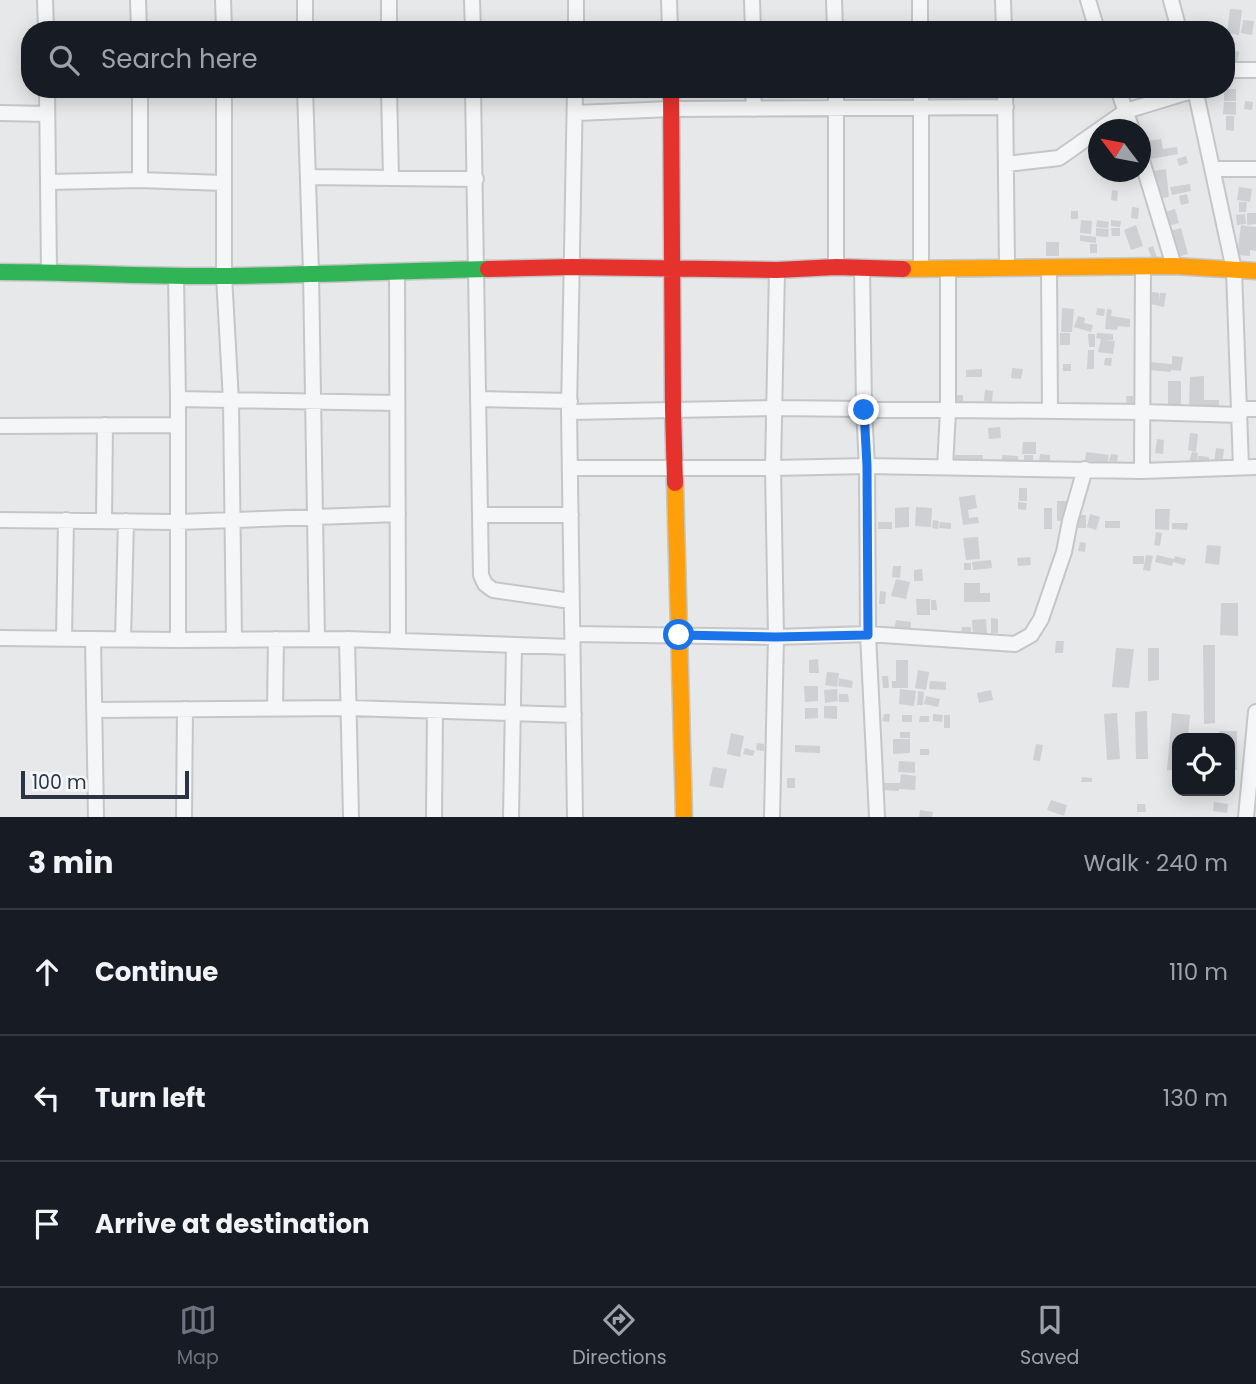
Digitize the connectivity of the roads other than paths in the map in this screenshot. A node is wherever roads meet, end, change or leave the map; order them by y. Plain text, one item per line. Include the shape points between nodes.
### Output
1 (45, 0) edge
2 (138, 0) edge
3 (223, 0) edge
4 (305, 0) edge
5 (389, 0) edge
6 (472, 0) edge
7 (576, 0) edge
8 (669, 0) edge
9 (752, 0) edge
10 (834, 0) edge
11 (920, 0) edge
12 (1003, 0) edge
13 (1088, 0) edge
14 (1171, 0) edge
15 (46, 21) edge
16 (139, 21) edge
17 (224, 21) edge
18 (305, 21) edge
19 (389, 21) edge
20 (473, 21) edge
21 (576, 21) edge
22 (670, 21) edge
23 (753, 21) edge
24 (835, 21) edge
25 (920, 21) edge
26 (1004, 21) edge
27 (1094, 21) edge
28 (1177, 21) edge
29 (1235, 70) edge
30 (1256, 71) edge
31 (47, 98) edge
32 (140, 98) edge
33 (224, 98) edge
34 (305, 98) edge
35 (389, 98) edge
36 (473, 98) edge
37 (575, 98) edge
38 (671, 98) edge
39 (753, 98) edge
40 (836, 98) edge
41 (921, 98) edge
42 (1006, 98) edge
43 (1121, 98) edge
44 (1169, 98) edge
45 (1197, 98) edge
46 (1006, 107) junction
47 (671, 109) junction
48 (754, 109) junction
49 (837, 109) junction
50 (922, 109) junction
51 (1126, 111) junction
52 (0, 113) edge
53 (576, 113) junction
54 (47, 114) junction
55 (1129, 119) edge
56 (1006, 164) junction
57 (1213, 169) junction
58 (1256, 169) edge
59 (309, 177) junction
60 (391, 178) junction
61 (476, 179) junction
62 (140, 180) junction
63 (49, 182) junction
64 (1149, 182) edge
65 (223, 183) junction
66 (1174, 265) junction
67 (1143, 266) junction
68 (571, 267) junction
69 (836, 267) junction
70 (1007, 267) junction
71 (1049, 267) junction
72 (862, 268) junction
73 (948, 268) junction
74 (475, 269) junction
75 (673, 269) junction
76 (921, 269) junction
77 (776, 270) junction
78 (1234, 270) junction
79 (397, 271) junction
80 (1256, 271) edge
81 (0, 272) edge
82 (49, 272) junction
83 (311, 272) junction
84 (176, 276) junction
85 (224, 276) junction
86 (178, 399) junction
87 (478, 399) junction
88 (231, 401) junction
89 (313, 402) junction
90 (397, 403) junction
91 (570, 406) junction
92 (774, 408) junction
93 (1256, 409) edge
94 (673, 410) junction
95 (864, 410) junction
96 (948, 411) junction
97 (1050, 411) junction
98 (1143, 412) junction
99 (1239, 412) junction
100 (105, 425) junction
101 (177, 425) junction
102 (0, 426) edge
103 (867, 466) junction
104 (945, 467) junction
105 (1241, 467) junction
106 (1256, 467) edge
107 (571, 468) junction
108 (675, 468) junction
109 (773, 468) junction
110 (1085, 469) junction
111 (1142, 471) junction
112 (398, 514) junction
113 (481, 515) junction
114 (571, 516) junction
115 (316, 517) junction
116 (0, 520) edge
117 (66, 520) junction
118 (104, 520) junction
119 (126, 521) junction
120 (233, 521) junction
121 (177, 522) junction
122 (571, 601) junction
123 (679, 635) junction
124 (868, 635) junction
125 (776, 637) junction
126 (0, 638) edge
127 (64, 639) junction
128 (93, 639) junction
129 (123, 639) junction
130 (276, 639) junction
131 (317, 639) junction
132 (347, 639) junction
133 (177, 640) junction
134 (234, 640) junction
135 (398, 640) junction
136 (572, 641) junction
137 (514, 645) junction
138 (275, 708) junction
139 (349, 708) junction
140 (185, 709) junction
141 (94, 710) junction
142 (435, 711) junction
143 (1256, 712) edge
144 (512, 714) junction
145 (574, 715) junction
146 (96, 817) edge
147 (184, 817) edge
148 (351, 817) edge
149 (434, 817) edge
150 (511, 817) edge
151 (575, 817) edge
152 (684, 817) edge
153 (772, 817) edge
154 (877, 817) edge
155 (1246, 817) edge

1 - 15 street
2 - 16 street
3 - 17 street
4 - 18 street
5 - 19 street
6 - 20 street
7 - 21 street
8 - 22 street
9 - 23 street
10 - 24 street
11 - 25 street
12 - 26 street
13 - 27 street
14 - 28 street
29 - 30 street
31 - 54 street
32 - 62 street
33 - 65 street
34 - 59 street
35 - 60 street
36 - 61 street
37 - 53 street
38 - 47 street
39 - 48 street
40 - 49 street
41 - 50 street
42 - 46 street
43 - 51 street
44 - 51 street
45 - 57 street
46 - 50 street
46 - 56 street
47 - 48 street
47 - 53 street
47 - 75 street
48 - 49 street
49 - 50 street
49 - 69 street
50 - 76 street
51 - 55 street
51 - 56 street via 1059,158
52 - 54 street
53 - 68 street
54 - 63 street
56 - 70 street
57 - 58 street
57 - 78 street
59 - 60 street
59 - 83 street
60 - 61 street
61 - 74 street
62 - 63 street
62 - 65 street
63 - 82 street
64 - 66 street
65 - 85 street
66 - 67 street
66 - 78 street
67 - 71 street
67 - 98 street
68 - 74 street
68 - 75 street
68 - 91 street
69 - 72 street
69 - 77 street
70 - 71 street
70 - 73 street
71 - 97 street
72 - 76 street
72 - 95 street
73 - 76 street
73 - 96 street
74 - 79 street
74 - 87 street
75 - 77 street
75 - 94 street
77 - 92 street
78 - 80 street
78 - 99 street
79 - 83 street
79 - 90 street
81 - 82 street
82 - 84 street
83 - 85 street
83 - 89 street
84 - 85 street
84 - 86 street
85 - 88 street
86 - 88 street
86 - 101 street
87 - 91 street
87 - 113 street
88 - 89 street
88 - 120 street
89 - 90 street
89 - 115 street
90 - 112 street
91 - 94 street
91 - 107 street
92 - 94 street
92 - 95 street
92 - 109 street
93 - 99 street
94 - 108 street
95 - 96 street
95 - 103 street
96 - 97 street
96 - 104 street
97 - 98 street
98 - 99 street
98 - 111 street
99 - 105 street
100 - 101 street
100 - 102 street
100 - 118 street
101 - 121 street
103 - 104 street
103 - 109 street
103 - 124 street
104 - 110 street
105 - 106 street
105 - 111 street
107 - 108 street
107 - 114 street
108 - 109 street
108 - 123 street
109 - 125 street
110 - 111 street
110 - 124 street via 1064,552 1031,635 1015,644
112 - 115 street
112 - 135 street
113 - 114 street
113 - 122 street via 485,584 493,590
114 - 122 street
115 - 120 street
115 - 131 street
116 - 117 street
117 - 118 street
117 - 127 street
118 - 119 street
119 - 121 street
119 - 129 street
120 - 121 street
120 - 134 street
121 - 133 street
122 - 136 street
123 - 125 street
123 - 136 street
123 - 152 street
124 - 125 street
124 - 154 street
125 - 153 street
126 - 127 street
127 - 128 street
128 - 129 street
128 - 141 street
129 - 133 street
130 - 131 street
130 - 134 street
130 - 138 street
131 - 132 street
132 - 135 street
132 - 139 street
133 - 134 street
135 - 137 street
136 - 137 street
136 - 145 street
137 - 144 street
138 - 139 street
138 - 140 street
139 - 142 street
139 - 148 street
140 - 141 street
140 - 147 street
141 - 146 street
142 - 144 street
142 - 149 street
143 - 155 street
144 - 145 street
144 - 150 street
145 - 151 street

